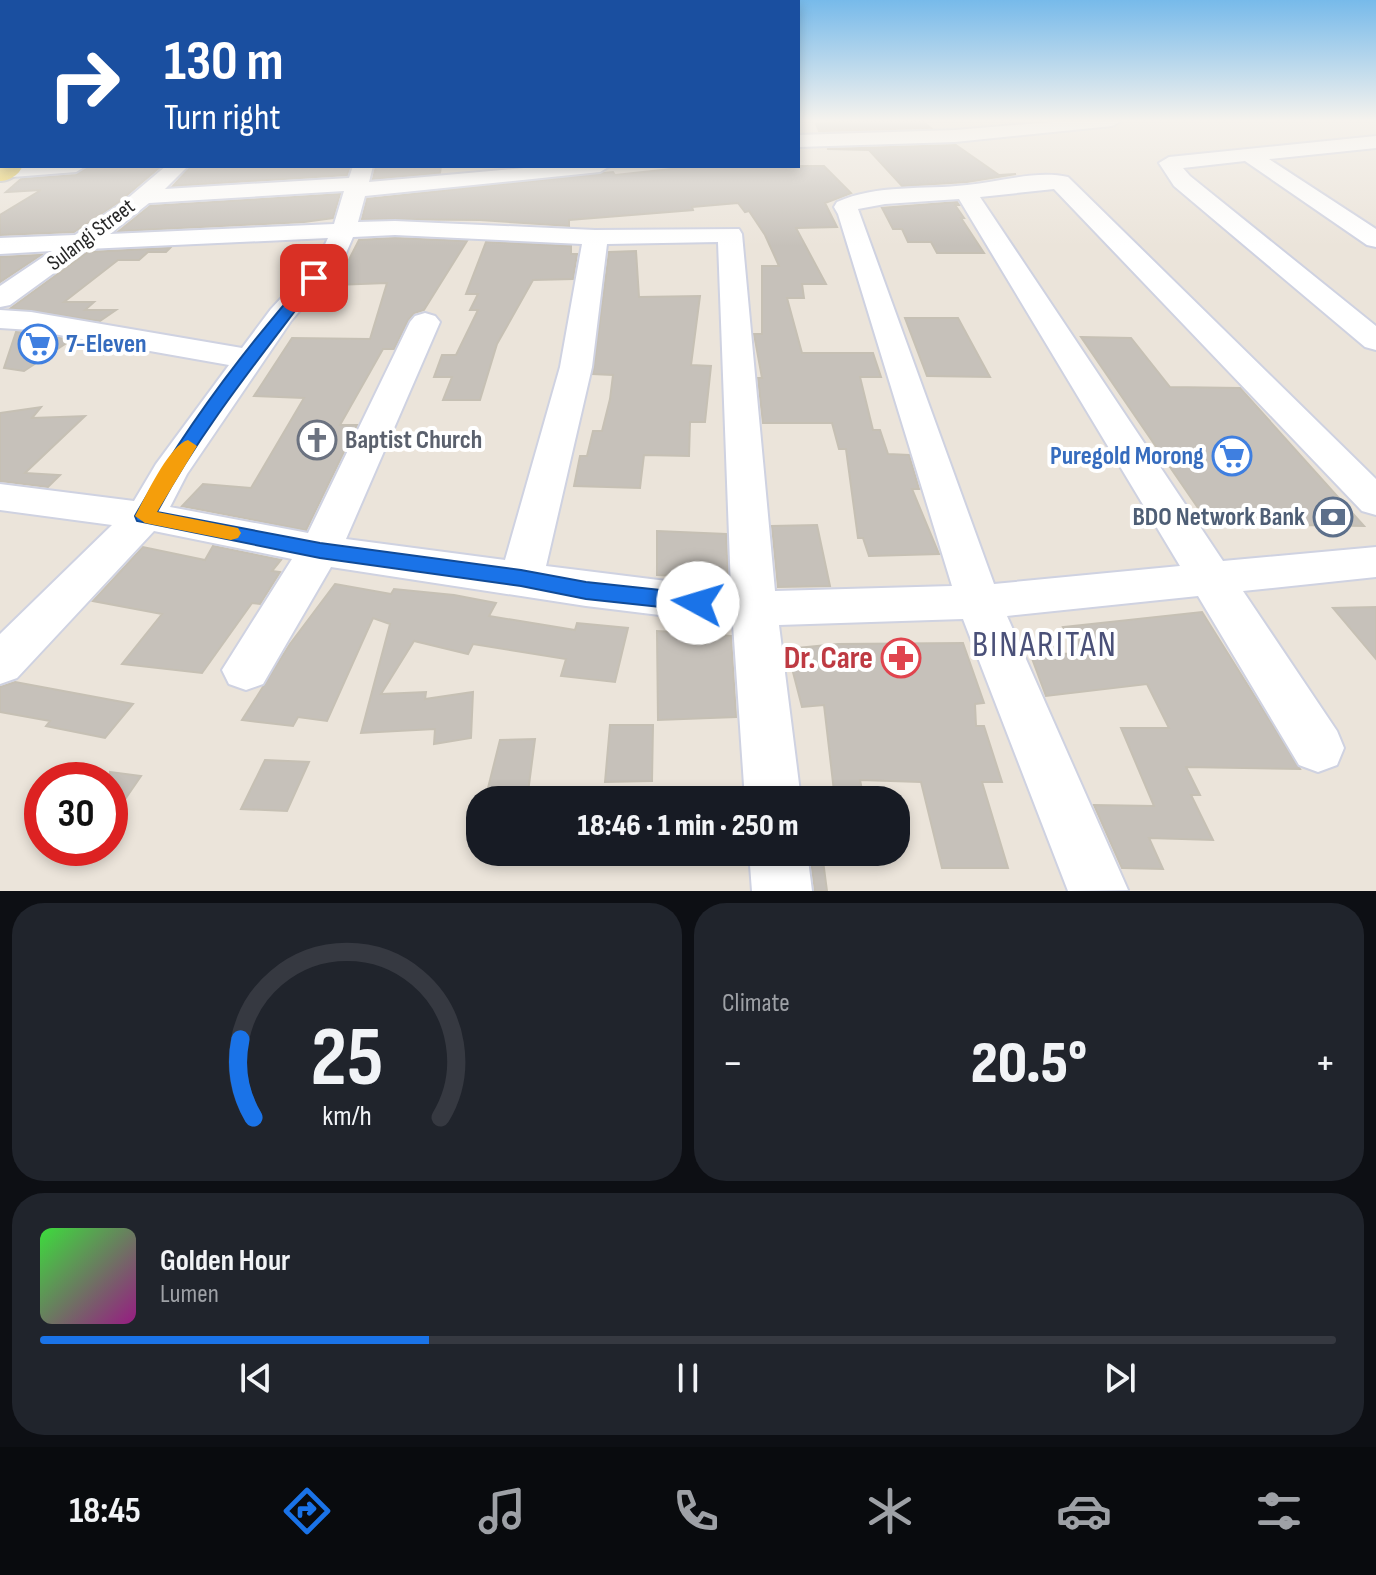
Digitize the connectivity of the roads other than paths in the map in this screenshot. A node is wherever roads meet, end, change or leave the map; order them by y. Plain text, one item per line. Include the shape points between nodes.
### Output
1 (1174, 163) edge
2 (1261, 163) edge
3 (51, 168) edge
4 (176, 168) edge
5 (568, 168) edge
6 (0, 172) edge
7 (474, 174) edge
8 (359, 180) edge
9 (966, 192) junction
10 (141, 197) junction
11 (344, 230) junction
12 (595, 237) junction
13 (1376, 240) edge
14 (82, 243) junction
15 (0, 246) edge
16 (0, 299) edge
17 (0, 319) edge
18 (425, 322) dead end
19 (1376, 341) edge
20 (251, 359) junction
21 (0, 497) edge
22 (1376, 502) edge
23 (145, 516) junction
24 (320, 550) junction
25 (1376, 562) edge
26 (1211, 577) junction
27 (521, 578) junction
28 (979, 602) junction
29 (754, 609) junction
30 (0, 664) edge
31 (246, 670) dead end
32 (1318, 748) dead end
33 (772, 786) edge
34 (779, 866) edge
35 (1098, 890) edge
36 (782, 891) edge

1 - 19 street via 1169,163 1182,181
2 - 13 street
3 - 6 street
4 - 10 street, Sulangi Street
5 - 7 street
7 - 8 street
8 - 10 street
8 - 11 street
9 - 22 street via 1060,182
9 - 26 street
9 - 28 street via 868,199 845,207
10 - 14 street, Sulangi Street
11 - 12 street
11 - 14 street
11 - 20 street via 330,260
12 - 27 street via 591,291 555,459
12 - 29 street via 730,234
14 - 15 street
14 - 16 street, Sulangi Street
17 - 20 street
18 - 24 street
20 - 23 street via 169,472
21 - 23 street
23 - 24 street
23 - 30 street
24 - 27 street
24 - 31 street
25 - 26 street
26 - 28 street
26 - 32 street
27 - 29 street
28 - 29 street
28 - 35 street
29 - 33 street
34 - 36 street

